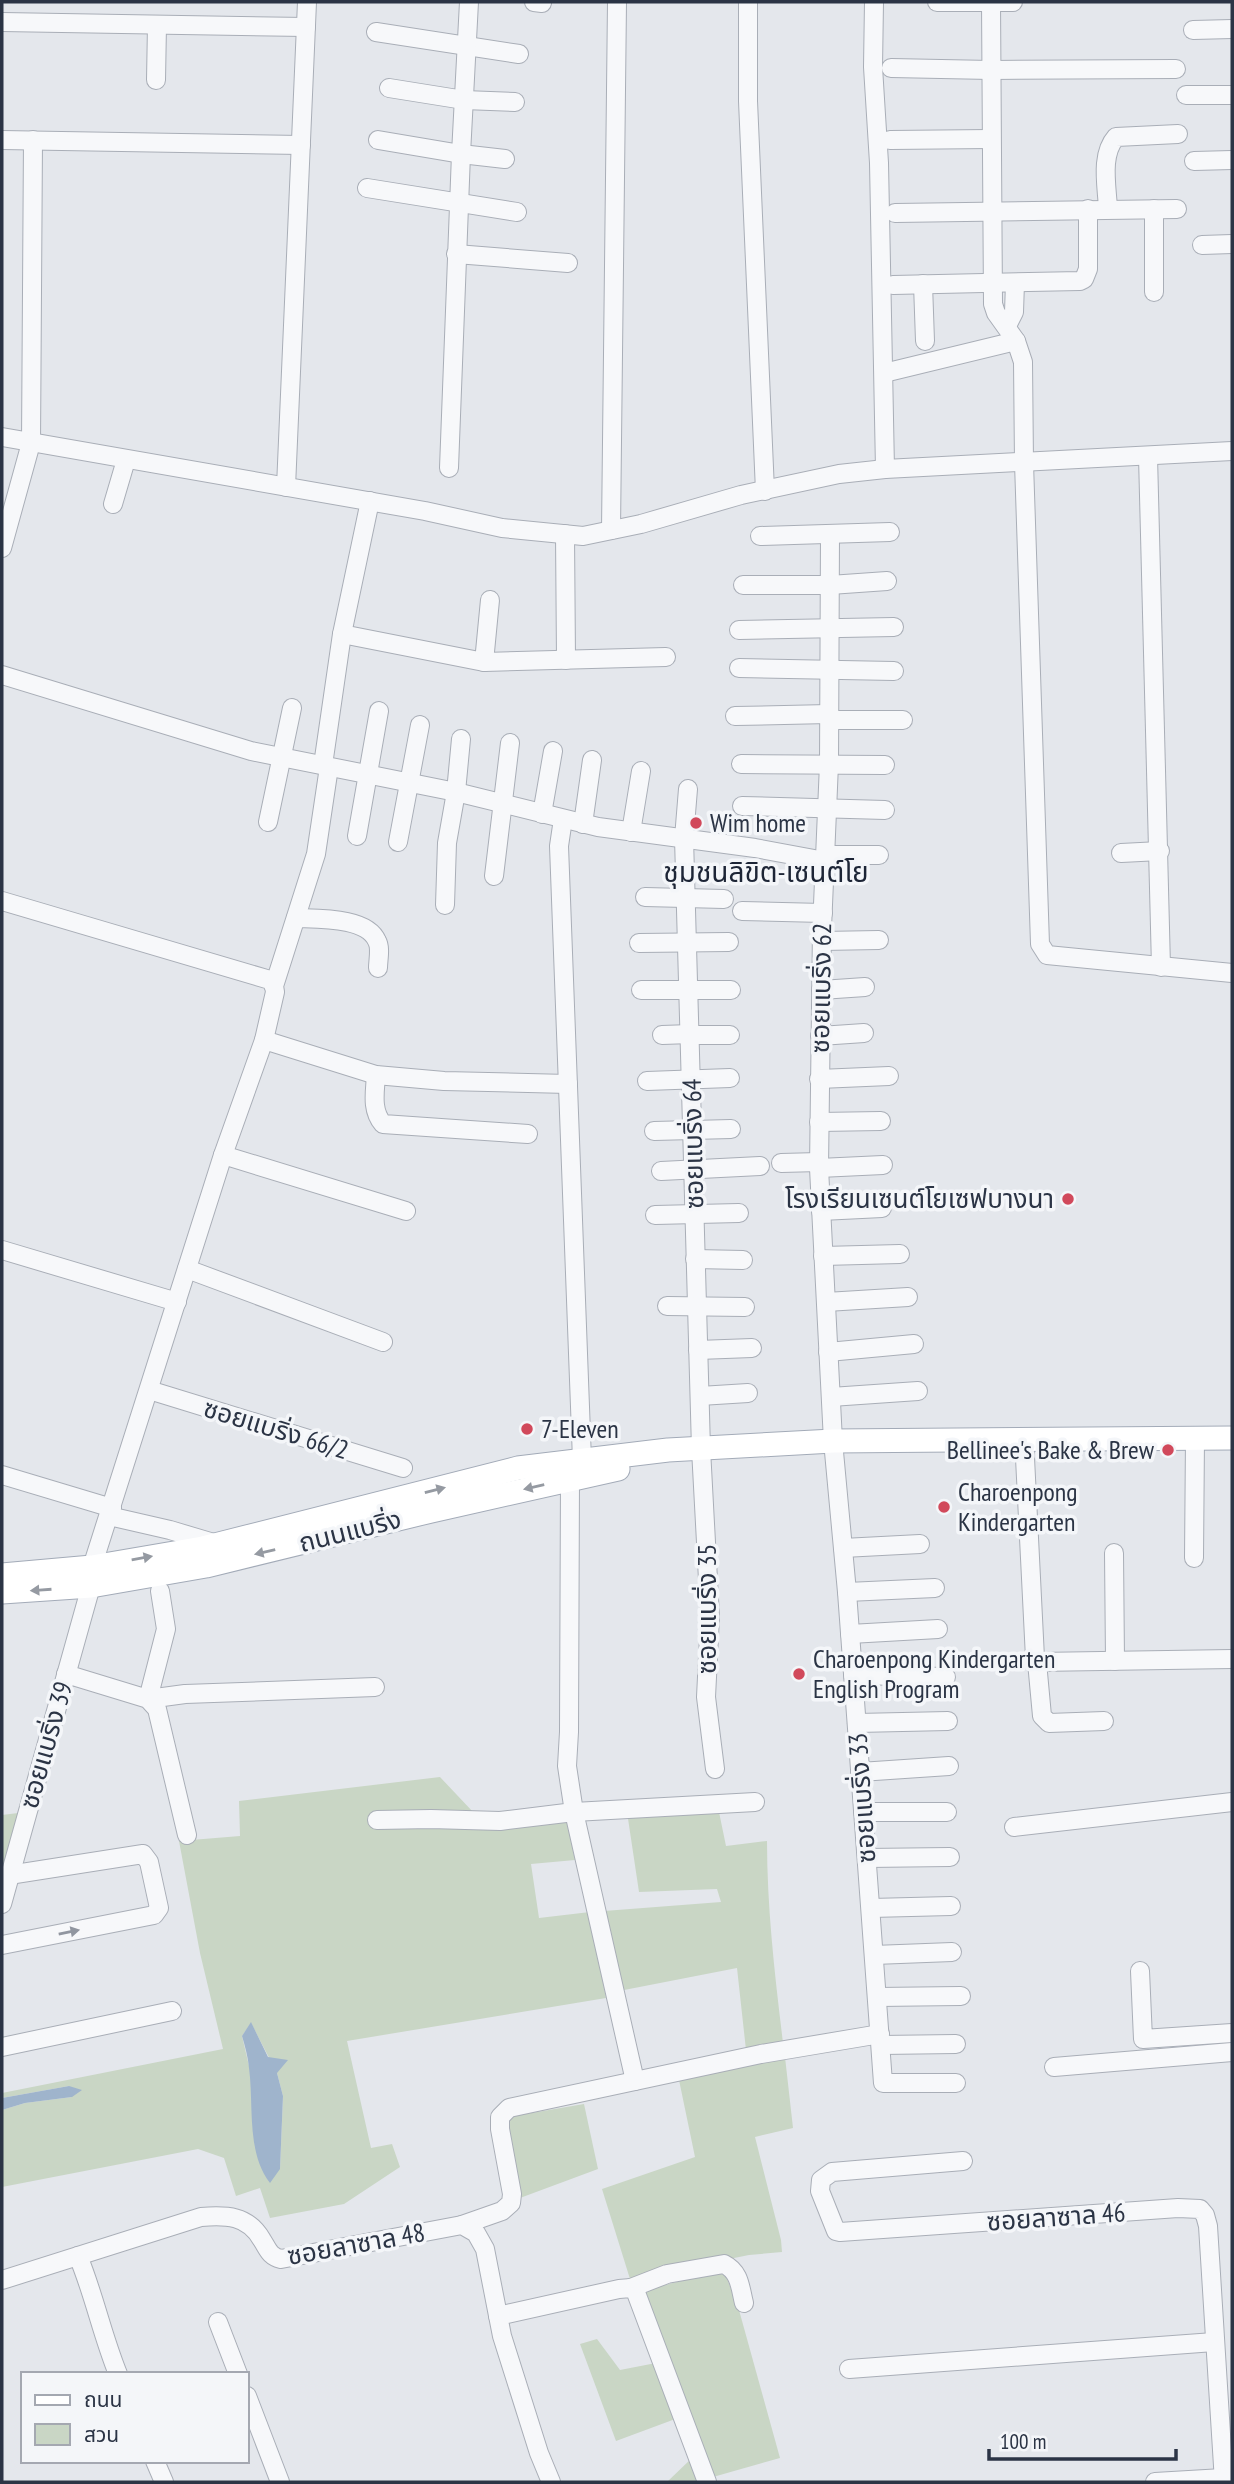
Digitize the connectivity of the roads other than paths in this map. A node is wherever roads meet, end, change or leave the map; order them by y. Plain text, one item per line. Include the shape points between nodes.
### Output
1 (307, 2) edge
2 (469, 2) edge
3 (534, 2) edge
4 (617, 2) edge
5 (748, 2) edge
6 (874, 2) edge
7 (937, 2) edge
8 (991, 2) edge
9 (1013, 2) edge
10 (542, 3) edge
11 (2, 22) edge
12 (157, 25) junction
13 (306, 27) junction
14 (1232, 29) edge
15 (1193, 30) dead end
16 (376, 32) dead end
17 (467, 47) junction
18 (519, 54) dead end
19 (891, 68) dead end
20 (1176, 69) dead end
21 (991, 70) junction
22 (156, 80) dead end
23 (390, 88) dead end
24 (1186, 95) dead end
25 (1232, 95) edge
26 (464, 100) junction
27 (515, 102) dead end
28 (1178, 134) dead end
29 (378, 139) dead end
30 (990, 139) junction
31 (2, 140) edge
32 (890, 140) dead end
33 (33, 141) junction
34 (301, 145) junction
35 (461, 154) junction
36 (505, 159) dead end
37 (1194, 160) dead end
38 (1232, 160) edge
39 (367, 188) dead end
40 (459, 202) junction
41 (1088, 209) junction
42 (1108, 209) junction
43 (1154, 209) junction
44 (1177, 209) dead end
45 (992, 211) junction
46 (517, 212) dead end
47 (895, 213) dead end
48 (1232, 244) edge
49 (1202, 245) dead end
50 (456, 254) junction
51 (568, 263) dead end
52 (1016, 282) junction
53 (992, 283) junction
54 (923, 284) junction
55 (892, 285) dead end
56 (1154, 292) dead end
57 (1011, 333) junction
58 (925, 341) dead end
59 (884, 373) junction
60 (2, 437) edge
61 (31, 443) junction
62 (1232, 451) edge
63 (1148, 456) junction
64 (126, 460) junction
65 (1024, 463) junction
66 (449, 468) dead end
67 (885, 469) junction
68 (286, 487) junction
69 (765, 491) junction
70 (370, 501) junction
71 (113, 504) dead end
72 (611, 530) junction
73 (890, 532) dead end
74 (565, 534) junction
75 (830, 534) junction
76 (760, 536) dead end
77 (2, 548) edge
78 (887, 581) dead end
79 (743, 585) dead end
80 (830, 585) junction
81 (490, 600) dead end
82 (894, 627) dead end
83 (830, 628) junction
84 (739, 630) dead end
85 (342, 634) junction
86 (666, 657) dead end
87 (566, 660) junction
88 (484, 662) junction
89 (739, 668) dead end
90 (829, 670) junction
91 (894, 670) dead end
92 (2, 675) edge
93 (292, 708) dead end
94 (379, 711) dead end
95 (735, 716) dead end
96 (829, 717) junction
97 (903, 720) dead end
98 (420, 725) dead end
99 (461, 739) dead end
100 (510, 743) dead end
101 (552, 751) dead end
102 (282, 757) junction
103 (592, 760) dead end
104 (741, 764) dead end
105 (829, 764) junction
106 (885, 765) dead end
107 (326, 766) junction
108 (640, 771) dead end
109 (367, 774) junction
110 (410, 783) junction
111 (688, 789) dead end
112 (456, 792) junction
113 (502, 804) junction
114 (742, 806) dead end
115 (827, 808) junction
116 (885, 810) dead end
117 (542, 814) junction
118 (563, 819) junction
119 (268, 822) dead end
120 (583, 824) junction
121 (631, 832) junction
122 (357, 836) dead end
123 (684, 839) junction
124 (398, 842) dead end
125 (1160, 851) junction
126 (1121, 853) dead end
127 (879, 855) dead end
128 (825, 858) junction
129 (494, 876) dead end
130 (645, 897) dead end
131 (686, 898) junction
132 (724, 899) dead end
133 (2, 901) edge
134 (445, 905) dead end
135 (742, 911) dead end
136 (823, 913) junction
137 (296, 918) junction
138 (879, 940) dead end
139 (822, 941) junction
140 (688, 942) junction
141 (729, 942) dead end
142 (639, 943) dead end
143 (1161, 967) junction
144 (378, 968) dead end
145 (1232, 973) edge
146 (274, 985) junction
147 (865, 987) dead end
148 (641, 990) dead end
149 (690, 990) junction
150 (731, 990) dead end
151 (821, 990) junction
152 (864, 1033) dead end
153 (691, 1034) junction
154 (662, 1035) dead end
155 (730, 1035) dead end
156 (820, 1036) junction
157 (264, 1040) junction
158 (376, 1074) junction
159 (889, 1076) dead end
160 (730, 1078) dead end
161 (692, 1079) junction
162 (819, 1080) junction
163 (647, 1081) dead end
164 (568, 1084) junction
165 (881, 1121) dead end
166 (819, 1122) junction
167 (731, 1129) dead end
168 (693, 1130) junction
169 (654, 1131) dead end
170 (528, 1134) dead end
171 (223, 1155) junction
172 (781, 1163) dead end
173 (819, 1165) junction
174 (883, 1165) dead end
175 (760, 1166) dead end
176 (693, 1170) junction
177 (661, 1171) dead end
178 (882, 1208) dead end
179 (406, 1211) dead end
180 (821, 1211) junction
181 (739, 1213) dead end
182 (694, 1214) junction
183 (654, 1215) dead end
184 (2, 1250) edge
185 (900, 1254) dead end
186 (823, 1256) junction
187 (695, 1259) junction
188 (743, 1260) dead end
189 (187, 1269) junction
190 (908, 1297) dead end
191 (177, 1302) junction
192 (825, 1302) junction
193 (667, 1306) dead end
194 (697, 1306) junction
195 (745, 1307) dead end
196 (383, 1342) dead end
197 (914, 1344) dead end
198 (752, 1348) dead end
199 (698, 1350) junction
200 (828, 1352) junction
201 (149, 1390) junction
202 (918, 1391) dead end
203 (748, 1393) dead end
204 (700, 1396) junction
205 (831, 1396) junction
206 (1024, 1438) junction
207 (1195, 1438) junction
208 (1232, 1438) edge
209 (833, 1441) junction
210 (698, 1449) junction
211 (403, 1468) dead end
212 (576, 1470) junction
213 (2, 1475) edge
214 (111, 1512) junction
215 (217, 1544) junction
216 (920, 1544) dead end
217 (843, 1548) junction
218 (1114, 1553) dead end
219 (1195, 1558) dead end
220 (2, 1575) edge
221 (92, 1576) junction
222 (935, 1588) dead end
223 (160, 1591) dead end
224 (2, 1592) edge
225 (847, 1592) junction
226 (938, 1629) dead end
227 (850, 1634) junction
228 (1232, 1659) edge
229 (1115, 1661) junction
230 (1037, 1662) junction
231 (66, 1674) junction
232 (853, 1675) junction
233 (946, 1678) dead end
234 (375, 1686) dead end
235 (148, 1699) junction
236 (948, 1721) dead end
237 (1104, 1721) dead end
238 (857, 1723) junction
239 (949, 1766) dead end
240 (715, 1769) dead end
241 (860, 1772) junction
242 (755, 1802) dead end
243 (1232, 1802) edge
244 (574, 1812) junction
245 (863, 1812) junction
246 (947, 1812) dead end
247 (377, 1820) dead end
248 (1014, 1828) dead end
249 (187, 1835) dead end
250 (950, 1857) dead end
251 (867, 1858) junction
252 (9, 1875) junction
253 (2, 1904) edge
254 (951, 1906) dead end
255 (871, 1908) junction
256 (2, 1945) edge
257 (952, 1952) dead end
258 (874, 1955) junction
259 (1140, 1971) dead end
260 (961, 1996) dead end
261 (877, 1997) junction
262 (172, 2011) dead end
263 (1232, 2033) edge
264 (880, 2040) junction
265 (956, 2044) dead end
266 (2, 2048) edge
267 (1232, 2052) edge
268 (1054, 2067) dead end
269 (635, 2081) junction
270 (956, 2083) dead end
271 (963, 2161) dead end
272 (462, 2225) junction
273 (78, 2256) junction
274 (2, 2280) edge
275 (631, 2288) junction
276 (744, 2303) dead end
277 (498, 2316) junction
278 (218, 2322) dead end
279 (1214, 2342) junction
280 (849, 2369) dead end
281 (117, 2372) edge
282 (237, 2372) edge
283 (248, 2399) edge
284 (156, 2463) edge
285 (1224, 2480) edge
286 (164, 2482) edge
287 (279, 2482) edge
288 (551, 2482) edge
289 (707, 2482) edge
290 (1155, 2482) edge

1 - 13 street
2 - 17 street
3 - 10 street
4 - 72 street
5 - 69 street
6 - 59 street
7 - 8 street
8 - 9 street
8 - 21 street
11 - 12 street
12 - 13 street
12 - 22 street
13 - 34 street
14 - 15 street
16 - 17 street
17 - 18 street
17 - 26 street
19 - 21 street
20 - 21 street
21 - 30 street
23 - 26 street
24 - 25 street
26 - 27 street
26 - 35 street
28 - 42 street via 1116,137 1106,155
29 - 35 street
30 - 32 street
30 - 45 street
31 - 33 street
33 - 34 street
33 - 61 street
34 - 68 street
35 - 36 street
35 - 40 street
37 - 38 street
39 - 40 street
40 - 46 street
40 - 50 street
41 - 42 street
41 - 45 street
41 - 52 street via 1084,279 1073,283
42 - 43 street
43 - 44 street
43 - 56 street
45 - 47 street
45 - 53 street
48 - 49 street
50 - 51 street
50 - 66 street
52 - 53 street
52 - 57 street
53 - 54 street
53 - 57 street via 996,313
54 - 55 street
54 - 58 street
57 - 59 street
57 - 65 street via 1023,362
59 - 67 street
60 - 61 street
61 - 64 street
61 - 77 street
62 - 63 street
63 - 65 street
63 - 125 street
64 - 68 street
64 - 71 street
65 - 67 street
65 - 143 street via 1040,944 1047,955
67 - 69 street
68 - 70 street
69 - 72 street
70 - 74 street via 502,528
70 - 85 street, ซอยแบริ่ง 39
72 - 74 street via 583,536
73 - 75 street
74 - 87 street
75 - 76 street
75 - 80 street, ซอยแบริ่ง 62
78 - 80 street
79 - 80 street
80 - 83 street, ซอยแบริ่ง 62
81 - 88 street
82 - 83 street
83 - 84 street
83 - 90 street, ซอยแบริ่ง 62
85 - 88 street
85 - 107 street, ซอยแบริ่ง 39
86 - 87 street
87 - 88 street
89 - 90 street
90 - 91 street
90 - 96 street, ซอยแบริ่ง 62
92 - 102 street
93 - 102 street
94 - 109 street
95 - 96 street
96 - 97 street
96 - 105 street, ซอยแบริ่ง 62
98 - 110 street
99 - 112 street
100 - 113 street
101 - 117 street
102 - 107 street
102 - 119 street
103 - 120 street
104 - 105 street
105 - 106 street
105 - 115 street, ซอยแบริ่ง 62
107 - 109 street
107 - 137 street, ซอยแบริ่ง 39 via 316,854
108 - 121 street
109 - 110 street
109 - 122 street
110 - 112 street
110 - 124 street
111 - 123 street, ซอยแบริ่ง 64
112 - 113 street
112 - 134 street via 447,843
113 - 117 street
113 - 129 street
114 - 115 street
115 - 116 street
115 - 128 street, ซอยแบริ่ง 62
117 - 118 street
118 - 120 street
118 - 164 street via 559,846
120 - 121 street
121 - 123 street
123 - 128 street
123 - 131 street, ซอยแบริ่ง 64
125 - 126 street
125 - 143 street
127 - 128 street
128 - 136 street, ซอยแบริ่ง 62
130 - 131 street
131 - 132 street
131 - 140 street, ซอยแบริ่ง 64
133 - 146 street via 270,980
135 - 136 street
136 - 139 street, ซอยแบริ่ง 62
137 - 144 street via 346,921 370,932 379,942
137 - 146 street, ซอยแบริ่ง 39
138 - 139 street
139 - 151 street, ซอยแบริ่ง 62
140 - 141 street
140 - 142 street
140 - 149 street, ซอยแบริ่ง 64
143 - 145 street
146 - 157 street, ซอยแบริ่ง 39
147 - 151 street
148 - 149 street
149 - 150 street
149 - 153 street, ซอยแบริ่ง 64
151 - 156 street, ซอยแบริ่ง 62
152 - 156 street
153 - 154 street
153 - 155 street
153 - 161 street, ซอยแบริ่ง 64
156 - 162 street, ซอยแบริ่ง 62
157 - 158 street
157 - 171 street, ซอยแบริ่ง 39
158 - 164 street via 444,1082
158 - 170 street via 374,1106 383,1124
159 - 162 street
160 - 161 street
161 - 163 street
161 - 168 street, ซอยแบริ่ง 64
162 - 166 street, ซอยแบริ่ง 62
164 - 212 street
165 - 166 street
166 - 173 street, ซอยแบริ่ง 62
167 - 168 street
168 - 169 street
168 - 176 street, ซอยแบริ่ง 64
171 - 179 street
171 - 189 street, ซอยแบริ่ง 39
172 - 173 street
173 - 174 street
173 - 180 street, ซอยแบริ่ง 62
175 - 176 street
176 - 177 street
176 - 182 street, ซอยแบริ่ง 64
178 - 180 street
180 - 186 street, ซอยแบริ่ง 62
181 - 182 street
182 - 183 street
182 - 187 street, ซอยแบริ่ง 64
184 - 191 street
185 - 186 street
186 - 192 street, ซอยแบริ่ง 62
187 - 188 street
187 - 194 street, ซอยแบริ่ง 64
189 - 191 street, ซอยแบริ่ง 39
189 - 196 street
190 - 192 street
191 - 201 street, ซอยแบริ่ง 39
192 - 200 street, ซอยแบริ่ง 62
193 - 194 street
194 - 195 street
194 - 199 street, ซอยแบริ่ง 64
197 - 200 street
198 - 199 street
199 - 204 street, ซอยแบริ่ง 64
200 - 205 street, ซอยแบริ่ง 62
201 - 211 street, ซอยแบริ่ง 66/2
201 - 214 street, ซอยแบริ่ง 39
202 - 205 street
203 - 204 street
204 - 210 street, ซอยแบริ่ง 64
205 - 209 street, ซอยแบริ่ง 62
206 - 207 main road, ถนนแบริ่ง
206 - 209 main road, ถนนแบริ่ง
206 - 230 street
207 - 208 main road, ถนนแบริ่ง
207 - 219 street
209 - 210 main road, ถนนแบริ่ง
209 - 217 street, ซอยแบริ่ง 33
210 - 212 main road, ถนนแบริ่ง
210 - 240 street, ซอยแบริ่ง 35 via 710,1617 706,1697
215 -> 212 main road, ถนนแบริ่ง via 518,1468
212 -> 221 main road, ถนนแบริ่ง via 206,1566
212 - 244 street via 567,1766
213 - 214 street
214 - 215 street
214 - 221 street, ซอยแบริ่ง 39
221 -> 215 main road, ถนนแบริ่ง
216 - 217 street
217 - 225 street, ซอยแบริ่ง 33
218 - 229 street
220 - 221 main road, ถนนแบริ่ง
221 -> 224 main road, ถนนแบริ่ง
221 - 231 street, ซอยแบริ่ง 39
222 - 225 street
223 - 235 street via 166,1629
225 - 227 street, ซอยแบริ่ง 33
226 - 227 street
227 - 232 street, ซอยแบริ่ง 33
228 - 229 street
229 - 230 street
230 - 237 street via 1045,1720
231 - 235 street
231 - 252 street, ซอยแบริ่ง 39
232 - 233 street
232 - 238 street, ซอยแบริ่ง 33
234 - 235 street
235 - 249 street via 162,1722
236 - 238 street
238 - 241 street, ซอยแบริ่ง 33
239 - 241 street
241 - 245 street, ซอยแบริ่ง 33
242 - 244 street
243 - 248 street
244 - 247 street via 500,1821
244 - 269 street
245 - 246 street
245 - 251 street, ซอยแบริ่ง 33
250 - 251 street
251 - 255 street, ซอยแบริ่ง 33
252 - 253 street, ซอยแบริ่ง 39
256 -> 252 street via 154,1915 159,1908 143,1854
254 - 255 street
255 - 258 street, ซอยแบริ่ง 33
257 - 258 street
258 - 261 street, ซอยแบริ่ง 33
259 - 263 street via 1143,2039
260 - 261 street
261 - 264 street, ซอยแบริ่ง 33
262 - 266 street
264 - 265 street
264 - 269 street via 761,2054
264 - 270 street, ซอยแบริ่ง 33 via 883,2083
267 - 268 street
269 - 272 street via 509,2108 500,2117 500,2129 511,2203 502,2211
271 - 279 street, ซอยลาซาล 46 via 832,2172 821,2180 820,2191 840,2232 1200,2209 1208,2226
272 - 273 street, ซอยลาซาล 48 via 281,2259 268,2253 253,2228 233,2216 201,2217
272 - 277 street, ซอยลาซาล 48 via 476,2233 485,2249
273 - 274 street, ซอยลาซาล 48
273 - 281 street
275 - 276 street via 667,2274 724,2264 738,2277
275 - 277 street
275 - 289 street
277 - 288 street, ซอยลาซาล 48
278 - 282 street
279 - 280 street
279 - 285 street, ซอยลาซาล 46
283 - 287 street
284 - 286 street
285 - 290 street

